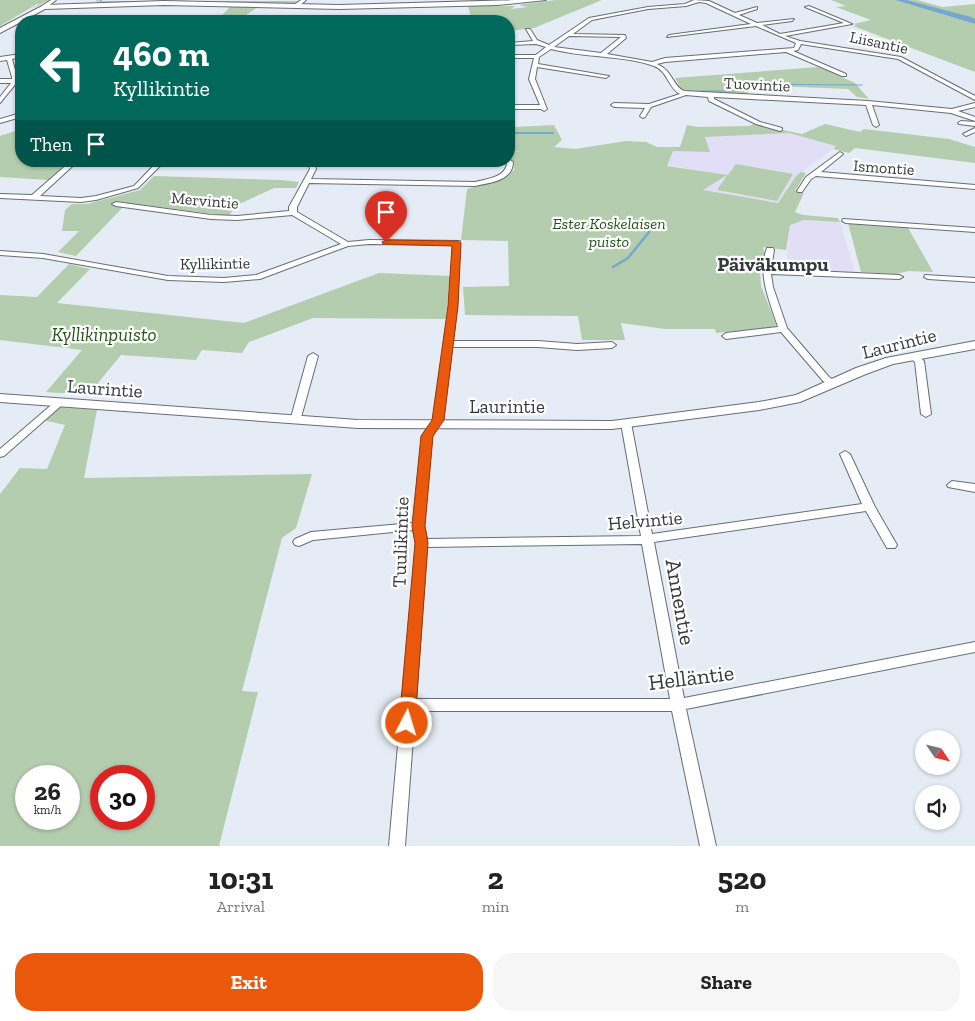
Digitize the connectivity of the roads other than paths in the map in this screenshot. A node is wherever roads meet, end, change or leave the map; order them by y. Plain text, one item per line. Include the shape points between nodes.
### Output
1 (54, 0) edge
2 (304, 0) edge
3 (543, 0) edge
4 (695, 0) edge
5 (701, 0) edge
6 (482, 2) edge
7 (296, 6) junction
8 (44, 7) junction
9 (807, 7) dead end
10 (755, 8) dead end
11 (29, 15) edge
12 (735, 15) junction
13 (792, 20) dead end
14 (15, 23) edge
15 (756, 25) junction
16 (801, 25) dead end
17 (528, 30) dead end
18 (814, 30) junction
19 (0, 31) edge
20 (568, 35) junction
21 (779, 35) junction
22 (669, 36) dead end
23 (537, 42) junction
24 (799, 42) junction
25 (515, 44) edge
26 (552, 47) junction
27 (787, 50) junction
28 (603, 54) junction
29 (537, 56) junction
30 (15, 57) edge
31 (9, 58) junction
32 (515, 58) edge
33 (0, 59) edge
34 (650, 64) junction
35 (535, 65) junction
36 (15, 73) edge
37 (844, 75) dead end
38 (606, 76) dead end
39 (15, 80) joint
40 (0, 81) edge
41 (687, 94) junction
42 (711, 95) junction
43 (975, 98) edge
44 (1, 99) edge
45 (868, 103) junction
46 (614, 105) dead end
47 (975, 105) edge
48 (649, 106) junction
49 (515, 107) edge
50 (952, 111) junction
51 (0, 112) edge
52 (643, 116) dead end
53 (15, 117) edge
54 (8, 119) junction
55 (975, 119) edge
56 (0, 121) edge
57 (961, 123) dead end
58 (876, 124) dead end
59 (975, 124) edge
60 (780, 129) dead end
61 (975, 130) edge
62 (966, 134) dead end
63 (840, 154) dead end
64 (68, 167) edge
65 (156, 167) edge
66 (312, 167) edge
67 (509, 167) edge
68 (815, 174) junction
69 (306, 182) junction
70 (975, 188) edge
71 (800, 191) dead end
72 (0, 196) edge
73 (33, 198) junction
74 (116, 204) dead end
75 (292, 213) junction
76 (846, 221) dead end
77 (975, 230) edge
78 (457, 243) joint
79 (348, 244) junction
80 (770, 250) dead end
81 (0, 253) edge
82 (767, 271) junction
83 (928, 277) dead end
84 (899, 278) dead end
85 (975, 280) edge
86 (783, 329) junction
87 (726, 336) dead end
88 (449, 344) junction
89 (612, 345) dead end
90 (975, 345) edge
91 (313, 356) dead end
92 (912, 356) junction
93 (834, 384) junction
94 (0, 398) edge
95 (60, 403) junction
96 (926, 414) dead end
97 (295, 421) junction
98 (626, 424) junction
99 (433, 426) junction
100 (0, 454) edge
101 (845, 454) dead end
102 (952, 485) dead end
103 (975, 488) edge
104 (869, 508) junction
105 (418, 526) junction
106 (648, 540) junction
107 (300, 542) dead end
108 (422, 543) junction
109 (891, 545) dead end
110 (975, 647) edge
111 (678, 705) junction
112 (409, 706) junction
113 (397, 846) edge
114 (708, 846) edge

1 - 8 street
2 - 7 street
3 - 6 street
4 - 5 street
5 - 12 street, Liisantie
5 - 20 street via 686,5 591,18
6 - 7 street
7 - 8 street via 164,3
8 - 11 street
9 - 18 street via 850,24
10 - 12 street
12 - 15 street, Liisantie
13 - 15 street
14 - 19 street
15 - 21 street, Liisantie
15 - 22 street
16 - 18 street
17 - 23 street
18 - 21 street
20 - 26 street
20 - 28 street via 624,37
21 - 24 street, Liisantie
23 - 25 street
23 - 26 street
24 - 27 street via 796,49
24 - 43 street, Liisantie via 899,58
26 - 28 street
26 - 29 street
27 - 34 street
27 - 37 street
28 - 34 street
29 - 32 street
29 - 35 street
30 - 31 street
31 - 33 street
31 - 36 street
34 - 41 street via 667,73 677,91
35 - 38 street
35 - 49 street via 532,78 544,108
39 - 40 street
39 - 44 street
41 - 42 street, Tuovintie
41 - 48 street, Tuovintie
42 - 45 street, Tuovintie
42 - 60 street via 711,100 758,123
45 - 50 street, Tuovintie
45 - 58 street
46 - 48 street
47 - 50 street
48 - 52 street
50 - 55 street, Tuovintie
51 - 54 street
53 - 54 street
54 - 56 street
57 - 59 street
61 - 62 street
63 - 68 street
64 - 73 street
65 - 73 street via 139,185 126,190 81,200
66 - 69 street
67 - 69 street via 501,177 463,185
68 - 70 street, Ismontie
68 - 71 street via 808,178
69 - 75 street
72 - 73 street
74 - 75 street, Mervintie via 212,217
75 - 79 street
76 - 77 street
78 - 79 street, Kyllikintie
78 - 88 street, Tuulikintie
79 - 81 street, Kyllikintie via 257,277 224,280 168,278 42,256
80 - 82 street
82 - 84 street
82 - 86 street
83 - 85 street
86 - 87 street
86 - 93 street
88 - 89 street
88 - 99 street, Tuulikintie via 438,420
90 - 92 street, Laurintie
91 - 97 street
92 - 93 street, Laurintie via 861,371
92 - 96 street via 919,361
93 - 98 street, Laurintie via 800,398 775,403
94 - 95 street, Laurintie
95 - 97 street, Laurintie
95 - 100 street
97 - 99 street, Laurintie
98 - 99 street, Laurintie
98 - 106 street, Annentie
99 - 105 street, Tuulikintie via 427,436
101 - 104 street
102 - 103 street
104 - 106 street, Helvintie
104 - 109 street
105 - 107 street via 312,536
105 - 108 street, Tuulikintie
106 - 108 street, Helvintie
106 - 111 street, Annentie
108 - 112 street, Tuulikintie
110 - 111 street, Helläntie
111 - 112 street, Helläntie
111 - 114 street, Annentie
112 - 113 street, Tuulikintie

